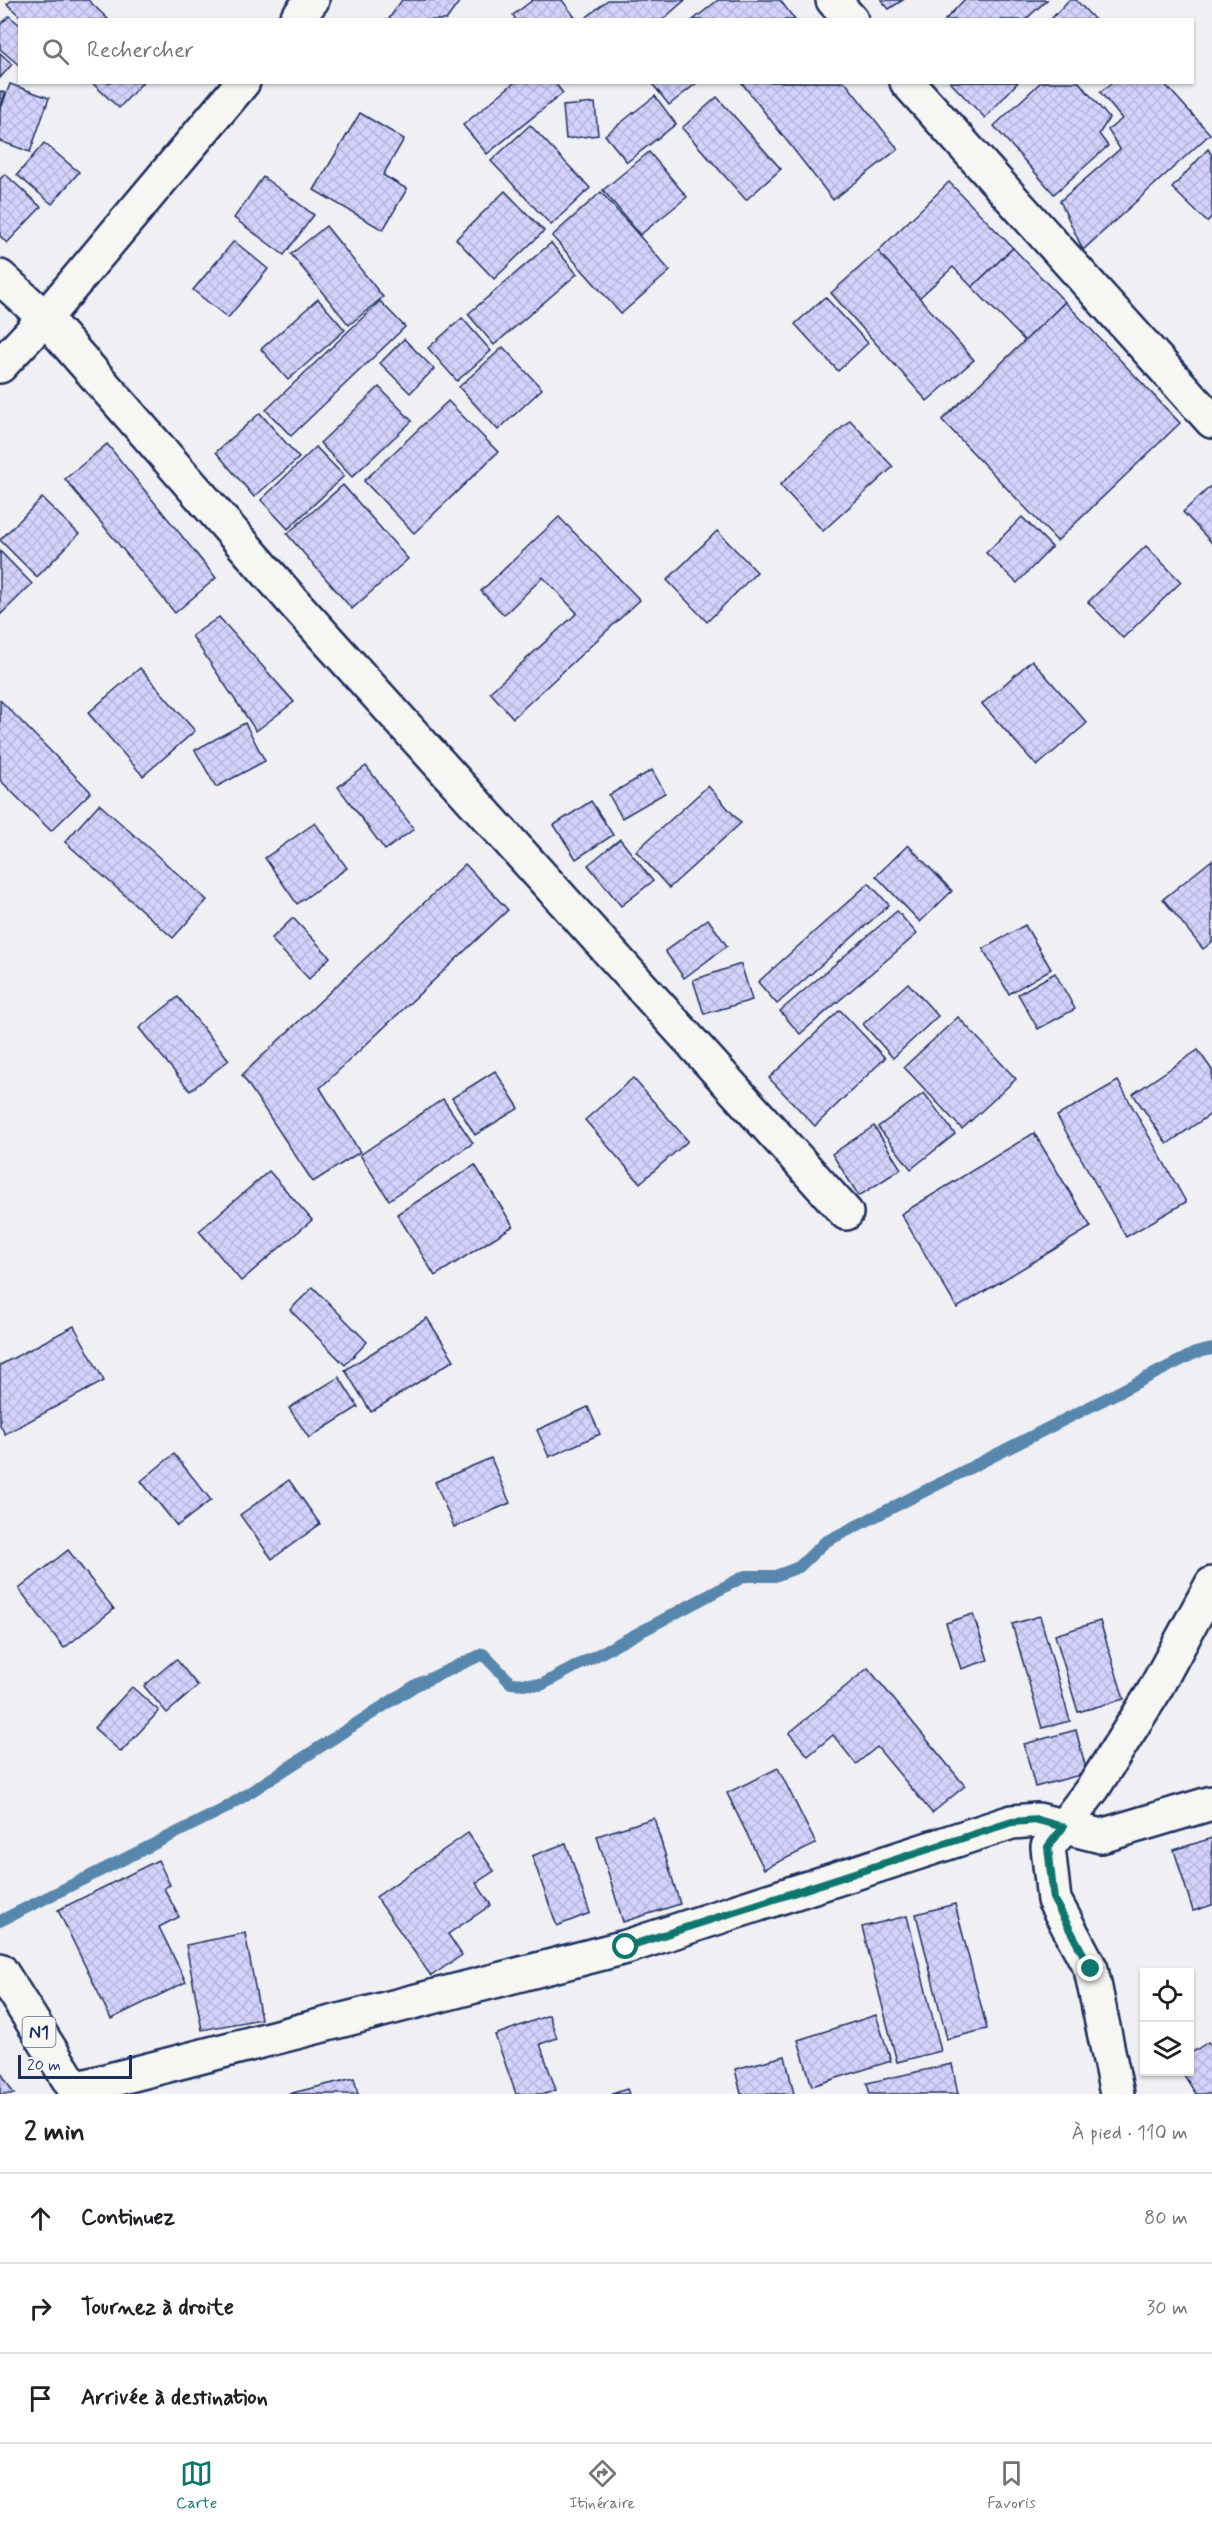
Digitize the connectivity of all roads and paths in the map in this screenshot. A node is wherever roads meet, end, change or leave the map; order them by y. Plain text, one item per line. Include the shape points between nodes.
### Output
1 (833, 0) edge
2 (848, 18) edge
3 (241, 84) edge
4 (910, 84) edge
5 (0, 277) edge
6 (45, 318) junction
7 (0, 366) edge
8 (1212, 422) edge
9 (846, 1214) dead end
10 (1212, 1584) edge
11 (1212, 1803) edge
12 (1063, 1827) junction
13 (0, 1970) edge
14 (76, 2091) edge
15 (1117, 2094) edge

1 - 2 main road
3 - 6 main road
4 - 8 main road
5 - 6 main road
6 - 7 main road
6 - 9 main road via 296,605
10 - 12 main road via 1153,1693 1093,1788
11 - 12 main road via 1101,1836
12 - 14 main road via 1038,1820 1012,1822 626,1947
12 - 15 main road via 1048,1847 1054,1900 1091,1969
13 - 14 main road, N1

